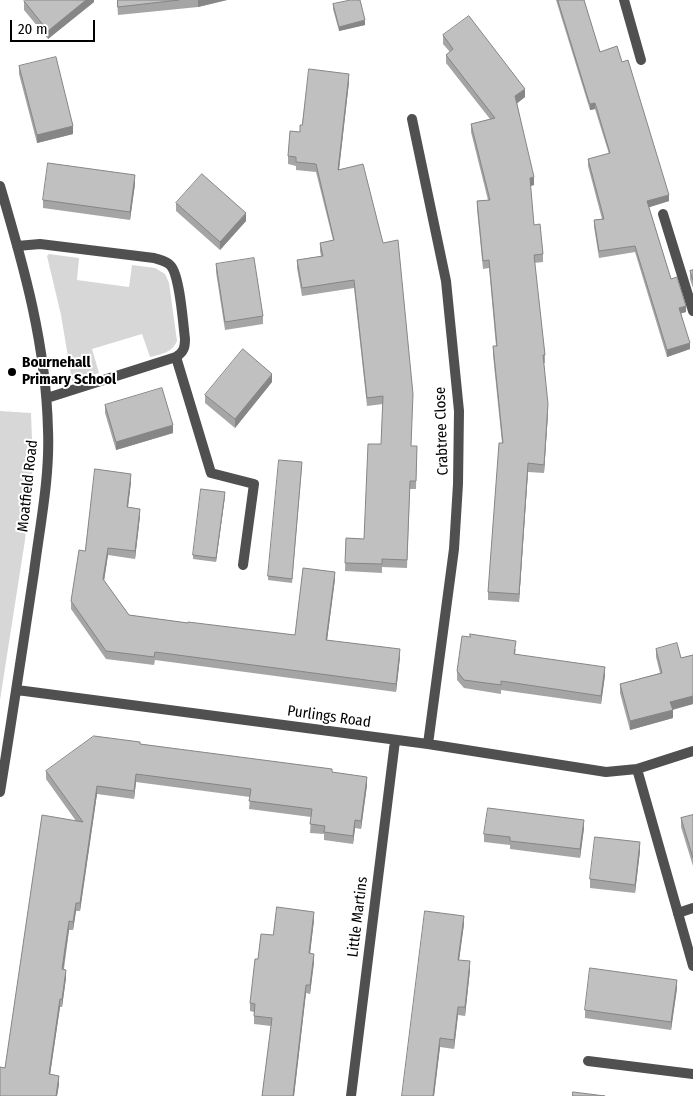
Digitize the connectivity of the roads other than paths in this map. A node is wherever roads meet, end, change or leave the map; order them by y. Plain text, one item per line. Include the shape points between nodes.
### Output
1 (624, 0) edge
2 (641, 60) dead end
3 (412, 119) dead end
4 (0, 186) edge
5 (663, 214) dead end
6 (17, 246) junction
7 (693, 311) edge
8 (176, 357) junction
9 (47, 398) junction
10 (243, 564) dead end
11 (17, 690) junction
12 (395, 741) junction
13 (428, 744) junction
14 (693, 751) edge
15 (637, 769) junction
16 (0, 792) edge
17 (693, 908) edge
18 (678, 913) junction
19 (693, 966) edge
20 (588, 1061) dead end
21 (693, 1074) edge
22 (352, 1096) edge

1 - 2 street
3 - 13 street, Crabtree Close via 446,281 459,412 454,549
4 - 6 street, Moatfield Road
5 - 7 street
6 - 8 street via 49,245 154,258 170,264 175,271 185,339 182,354
6 - 9 street, Moatfield Road via 33,307
8 - 9 street
8 - 10 street via 211,472 254,484
9 - 11 street, Moatfield Road via 47,476
11 - 12 street, Purlings Road
11 - 16 street, Moatfield Road
12 - 13 street, Purlings Road
12 - 22 street, Little Martins
13 - 15 street, Purlings Road via 606,772
14 - 15 street, Purlings Road
15 - 18 street
17 - 18 street
18 - 19 street
20 - 21 street

